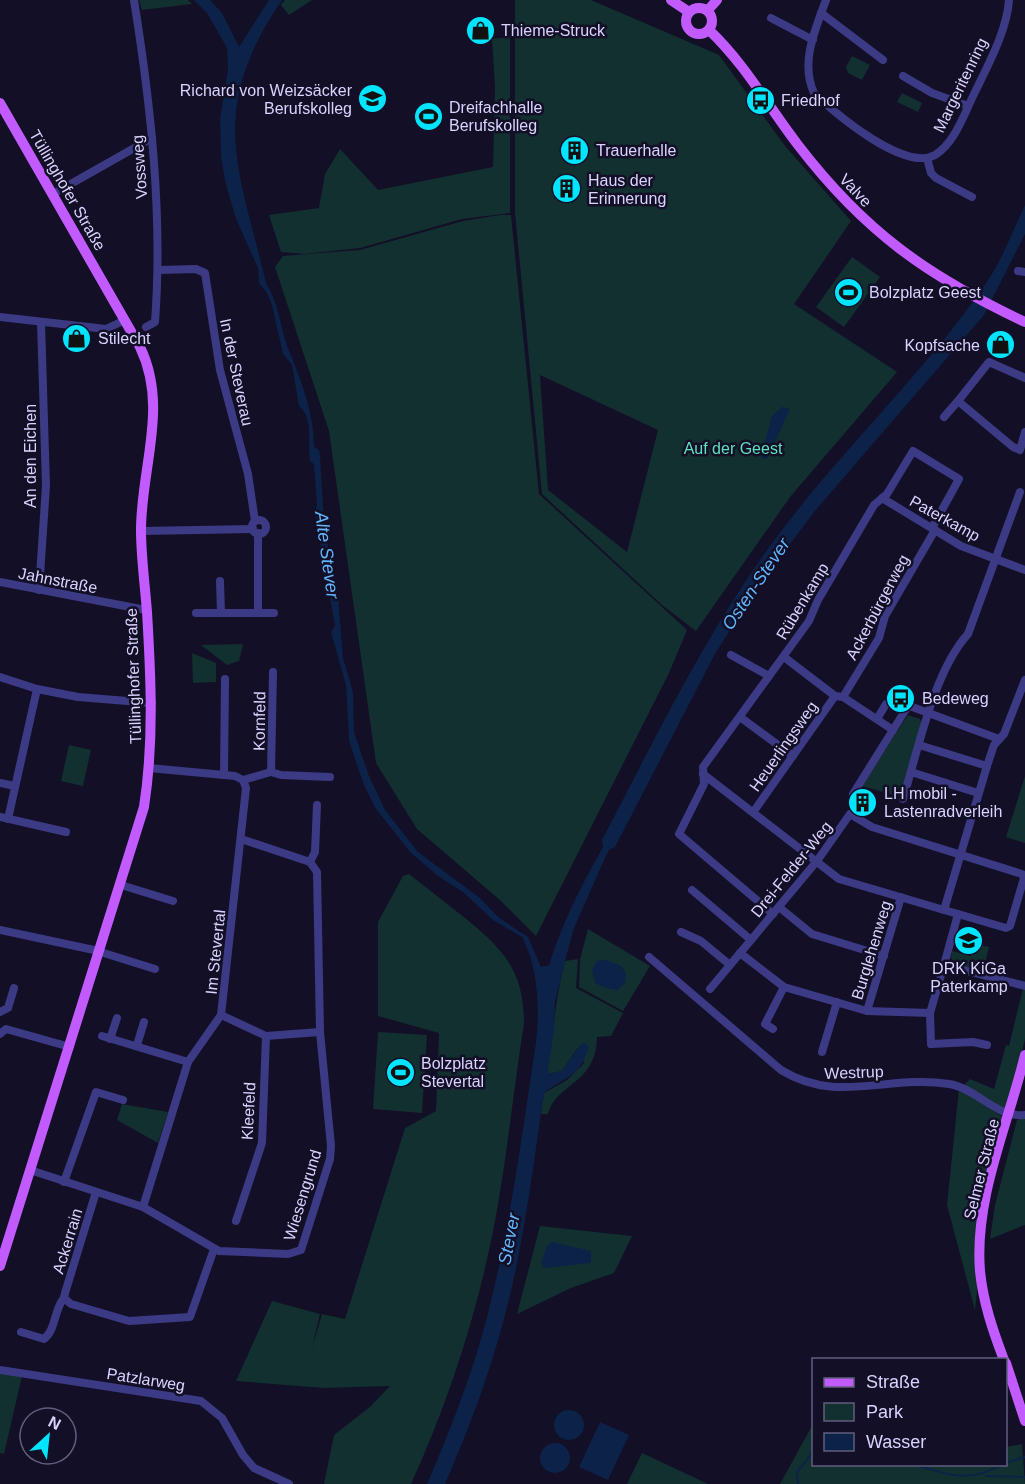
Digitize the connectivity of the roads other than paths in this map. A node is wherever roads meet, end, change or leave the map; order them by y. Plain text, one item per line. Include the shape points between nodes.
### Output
1 (134, 0) edge
2 (671, 0) edge
3 (717, 0) edge
4 (826, 0) edge
5 (1009, 0) edge
6 (708, 10) junction
7 (689, 12) junction
8 (821, 13) junction
9 (771, 18) dead end
10 (709, 30) junction
11 (813, 40) junction
12 (883, 60) dead end
13 (903, 76) dead end
14 (0, 103) edge
15 (968, 106) junction
16 (4, 119) edge
17 (152, 138) junction
18 (927, 158) junction
19 (53, 194) junction
20 (972, 197) dead end
21 (159, 270) junction
22 (0, 317) edge
23 (125, 320) junction
24 (41, 322) junction
25 (1025, 322) edge
26 (146, 327) dead end
27 (1025, 378) edge
28 (958, 401) junction
29 (945, 417) dead end
30 (1025, 432) edge
31 (1020, 492) dead end
32 (882, 498) junction
33 (255, 528) junction
34 (934, 529) junction
35 (141, 531) junction
36 (995, 559) junction
37 (1025, 570) edge
38 (220, 581) dead end
39 (0, 582) edge
40 (39, 590) junction
41 (147, 610) junction
42 (196, 613) dead end
43 (221, 613) junction
44 (258, 613) junction
45 (274, 613) dead end
46 (731, 655) dead end
47 (784, 657) junction
48 (273, 672) dead end
49 (0, 676) edge
50 (769, 676) junction
51 (225, 679) dead end
52 (1025, 680) edge
53 (38, 688) junction
54 (839, 697) junction
55 (152, 703) junction
56 (908, 706) junction
57 (928, 715) junction
58 (740, 717) junction
59 (877, 719) junction
60 (893, 730) junction
61 (999, 739) junction
62 (919, 745) junction
63 (793, 756) junction
64 (987, 766) junction
65 (149, 768) junction
66 (271, 772) junction
67 (911, 772) junction
68 (703, 774) junction
69 (224, 775) junction
70 (330, 777) dead end
71 (243, 780) junction
72 (0, 783) edge
73 (15, 786) junction
74 (978, 793) junction
75 (853, 794) dead end
76 (903, 799) dead end
77 (317, 805) dead end
78 (754, 811) junction
79 (4, 818) edge
80 (66, 832) dead end
81 (241, 839) junction
82 (961, 855) junction
83 (817, 861) junction
84 (310, 862) junction
85 (121, 885) junction
86 (692, 890) dead end
87 (901, 897) junction
88 (173, 901) dead end
89 (779, 907) junction
90 (944, 910) junction
91 (773, 914) junction
92 (958, 914) junction
93 (0, 930) edge
94 (681, 932) dead end
95 (751, 940) junction
96 (100, 952) junction
97 (740, 953) junction
98 (884, 956) junction
99 (649, 957) dead end
100 (730, 965) junction
101 (944, 965) junction
102 (155, 969) dead end
103 (1025, 986) edge
104 (784, 987) junction
105 (14, 988) dead end
106 (710, 989) dead end
107 (837, 1002) junction
108 (867, 1011) junction
109 (0, 1012) edge
110 (930, 1013) junction
111 (221, 1015) junction
112 (117, 1018) dead end
113 (0, 1022) edge
114 (144, 1022) dead end
115 (773, 1029) dead end
116 (3, 1032) edge
117 (320, 1032) junction
118 (266, 1036) junction
119 (987, 1045) dead end
120 (137, 1046) junction
121 (70, 1047) junction
122 (822, 1052) dead end
123 (1025, 1055) edge
124 (188, 1062) junction
125 (123, 1100) dead end
126 (1010, 1114) junction
127 (1025, 1115) edge
128 (30, 1170) junction
129 (64, 1182) junction
130 (96, 1192) junction
131 (143, 1207) junction
132 (236, 1221) dead end
133 (214, 1249) junction
134 (0, 1266) edge
135 (64, 1298) junction
136 (21, 1332) dead end
137 (1004, 1358) edge
138 (1007, 1367) edge
139 (0, 1370) edge
140 (1025, 1421) edge
141 (289, 1484) edge

1 - 17 street, Vossweg
2 - 7 main road
3 - 6 main road
4 - 8 street
5 - 15 street, Margeritenring via 994,50
6 - 7 main road
6 - 10 main road via 712,18
7 - 10 main road via 686,22 691,31 702,34
8 - 11 street
8 - 12 street
9 - 11 street
10 - 25 main road, Valve via 742,66 796,143 852,209 914,261
11 - 18 street via 807,70 814,93 893,151 912,158
13 - 15 street via 932,93
14 - 16 main road, Tüllinghofer Straße
15 - 18 street, Margeritenring via 948,143
16 - 19 main road, Tüllinghofer Straße
17 - 19 street
17 - 21 street, Vossweg
18 - 20 street via 931,174
19 - 23 main road, Tüllinghofer Straße
21 - 26 street, Vossweg via 155,322
21 - 33 street, In der Steverau via 196,269 205,273 220,370 248,474
22 - 24 street
23 - 24 street via 106,329
23 - 35 main road, Tüllinghofer Straße via 146,360 154,386
24 - 40 street, An den Eichen via 46,486
27 - 28 street via 989,362
28 - 29 street
28 - 30 street via 1020,450
31 - 36 street, Paterkamp
32 - 34 street, Paterkamp
32 - 34 street, Rübenkamp via 913,451 956,476 958,485
32 - 47 street, Rübenkamp via 874,505 809,621
33 - 35 street
33 - 44 street, In der Steverau
34 - 36 street, Paterkamp via 961,546
34 - 54 street, Ackerbürgerweg via 885,616 879,638
35 - 41 main road, Tüllinghofer Straße
36 - 37 street, Paterkamp
36 - 57 street via 968,634 954,649
38 - 43 street
39 - 40 street, Jahnstraße
40 - 41 street, Jahnstraße
41 - 55 main road, Tüllinghofer Straße
42 - 43 street
43 - 44 street
44 - 45 street
46 - 50 street
47 - 50 street, Rübenkamp
47 - 54 street
48 - 66 street, Kornfeld
49 - 53 street
50 - 58 street, Rübenkamp
51 - 69 street
52 - 61 street
53 - 55 street via 78,697
53 - 73 street
54 - 59 street
54 - 63 street, Heuerlingsweg
55 - 65 main road, Tüllinghofer Straße
56 - 57 street
56 - 59 street via 896,701 886,704
56 - 60 street
57 - 61 street
57 - 62 street
58 - 63 street
58 - 68 street, Rübenkamp via 703,768
59 - 60 street
60 - 75 street
61 - 64 street
62 - 64 street
62 - 67 street
63 - 78 street, Heuerlingsweg
64 - 74 street
65 - 69 street
65 - 85 main road, Tüllinghofer Straße via 140,821
66 - 70 street, Kornfeld
66 - 71 street, Kornfeld
67 - 74 street
67 - 76 street
68 - 78 street, Heuerlingsweg
68 - 91 street, Rübenkamp via 704,784 679,834
69 - 71 street
71 - 81 street, Im Stevertal via 246,788
72 - 73 street
73 - 79 street
74 - 82 street
77 - 84 street via 315,852
78 - 83 street, Heuerlingsweg
79 - 80 street
81 - 84 street
81 - 111 street, Im Stevertal
82 - 83 street, Drei-Felder-Weg via 872,827 850,813
82 - 90 street
82 - 92 street, Heuerlingsweg via 1022,874 1024,878 1010,926
83 - 87 street, Heuerlingsweg via 839,879
83 - 89 street, Drei-Felder-Weg
84 - 117 street, Wiesengrund via 317,872
85 - 88 street
85 - 96 main road, Tüllinghofer Straße
86 - 95 street, Drei-Felder-Weg
87 - 90 street, Heuerlingsweg
87 - 98 street, Burglehenweg
89 - 91 street, Drei-Felder-Weg
89 - 98 street via 812,934
90 - 92 street, Heuerlingsweg
91 - 95 street, Drei-Felder-Weg
92 - 101 street
93 - 96 street
94 - 100 street via 701,941
95 - 97 street, Drei-Felder-Weg
96 - 102 street
96 - 121 main road, Tüllinghofer Straße
97 - 100 street, Drei-Felder-Weg
97 - 104 street
98 - 108 street, Burglehenweg
99 - 126 street, Westrup via 781,1070 802,1082 829,1089 907,1082 947,1084 968,1089
100 - 106 street, Drei-Felder-Weg
101 - 103 street
101 - 110 street
104 - 107 street
104 - 115 street via 765,1024
105 - 109 street via 8,1008
107 - 108 street
107 - 122 street
108 - 110 street
110 - 119 street via 931,1044
111 - 118 street
111 - 124 street, Im Stevertal
112 - 120 street via 106,1037
113 - 116 street
114 - 120 street
116 - 121 street
117 - 118 street
117 - 133 street, Wiesengrund via 330,1159 301,1250 288,1254
118 - 132 street, Kleefeld via 262,1143
120 - 124 street
121 - 128 main road, Tüllinghofer Straße
123 - 126 main road, Selmer Straße
124 - 131 street, Im Stevertal
125 - 129 street via 96,1092
126 - 127 street, Westrup
126 - 137 main road, Selmer Straße via 987,1194 980,1242 982,1291
128 - 129 street, Wiesengrund
128 - 134 main road, Tüllinghofer Straße
129 - 130 street, Wiesengrund
130 - 131 street, Wiesengrund
130 - 135 street, Ackerrain
131 - 133 street, Wiesengrund
133 - 135 street, Ackerrain via 190,1317 129,1322 71,1304
135 - 136 street, Ackerrain via 44,1339
138 - 140 main road, Selmer Straße
139 - 141 street, Patzlarweg via 201,1401 222,1418 254,1468

